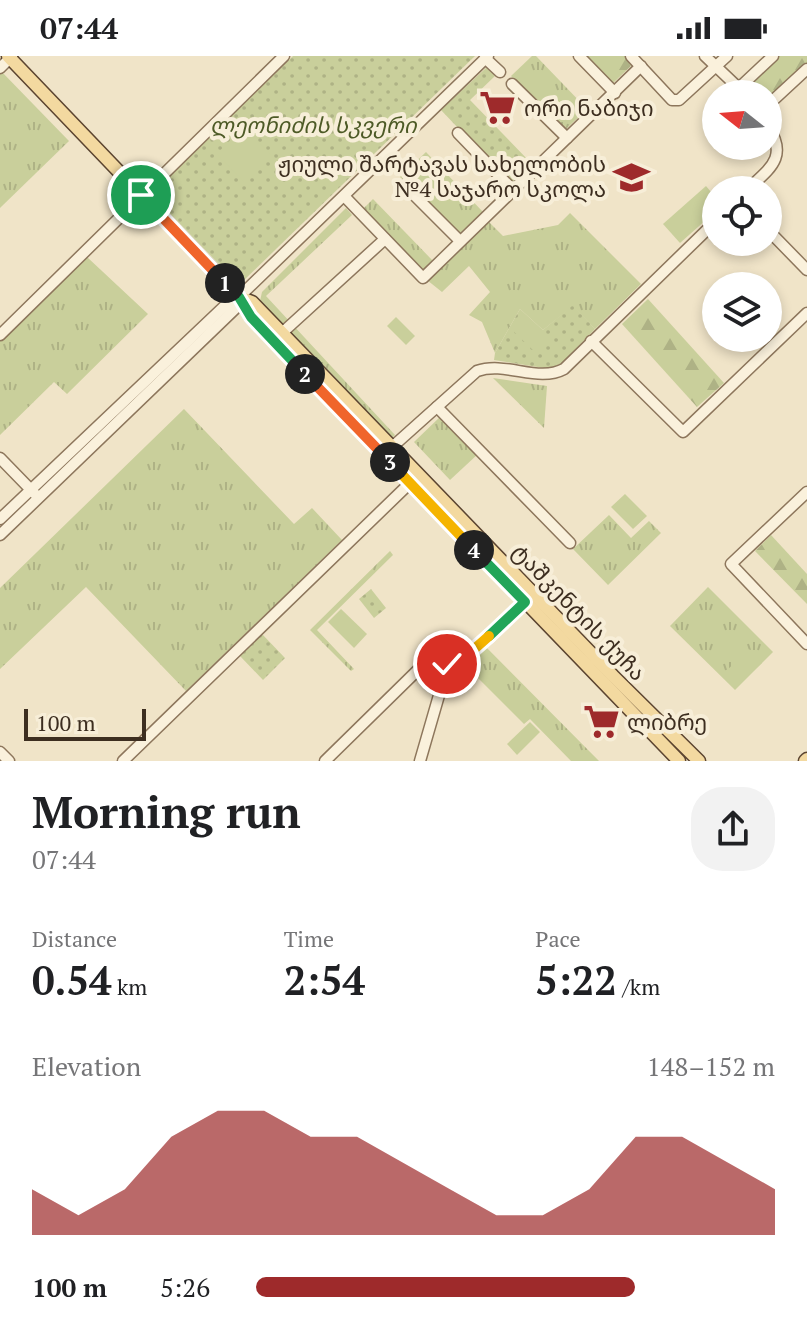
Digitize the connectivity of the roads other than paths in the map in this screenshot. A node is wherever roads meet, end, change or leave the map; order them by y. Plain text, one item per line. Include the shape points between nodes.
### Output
1 (284, 56) edge
2 (579, 56) edge
3 (631, 56) edge
4 (705, 56) edge
5 (727, 56) edge
6 (773, 56) edge
7 (486, 57) edge
8 (7, 59) edge
9 (641, 66) junction
10 (716, 67) junction
11 (807, 69) edge
12 (500, 72) dead end
13 (730, 80) edge
14 (752, 80) edge
15 (512, 84) dead end
16 (782, 92) edge
17 (615, 93) junction
18 (458, 133) dead end
19 (567, 138) junction
20 (775, 160) edge
21 (762, 176) edge
22 (404, 185) dead end
23 (513, 190) junction
24 (141, 195) junction
25 (344, 196) junction
26 (702, 234) edge
27 (385, 239) junction
28 (460, 241) junction
29 (782, 244) edge
30 (807, 270) edge
31 (239, 297) junction
32 (807, 313) edge
33 (283, 332) junction
34 (0, 335) edge
35 (591, 341) junction
36 (437, 407) junction
37 (391, 448) junction
38 (0, 458) edge
39 (410, 483) junction
40 (807, 492) edge
41 (35, 494) junction
42 (0, 519) edge
43 (0, 535) edge
44 (570, 543) dead end
45 (530, 598) junction
46 (807, 644) edge
47 (454, 667) junction
48 (0, 752) edge
49 (9, 761) edge
50 (123, 761) edge
51 (325, 761) edge
52 (420, 761) edge
53 (679, 761) edge
54 (699, 761) edge

1 - 24 street
2 - 17 street
3 - 9 street
4 - 10 street
5 - 10 street
6 - 14 street
7 - 12 street
7 - 25 street
8 - 24 main road
9 - 10 street via 672,100 679,100
9 - 17 street
10 - 13 street
11 - 16 street
15 - 19 street
17 - 19 street
18 - 23 street
19 - 23 street
20 - 21 street
22 - 28 street
23 - 28 street
24 - 31 main road
24 - 34 street
25 - 27 street
25 - 31 street
26 - 35 street
27 - 28 street via 423,278
27 - 33 street
29 - 30 street
31 - 33 main road, ტაშკენტის ქუჩა via 252,302
31 - 39 main road, ტაშკენტის ქუჩა via 251,317
31 - 41 street
32 - 35 street via 683,432
33 - 37 main road, ტაშკენტის ქუჩა
35 - 36 street via 556,373 491,366 477,371
36 - 37 street
36 - 44 street
37 - 45 main road, ტაშკენტის ქუჩა
38 - 41 street
39 - 45 main road, ტაშკენტის ქუჩა
39 - 50 street
40 - 46 street via 731,564
41 - 42 street
41 - 43 street
45 - 47 street
45 - 53 main road, ტაშკენტის ქუჩა
45 - 54 main road, ტაშკენტის ქუჩა
47 - 51 street via 426,662
47 - 52 street via 444,678
48 - 49 street

